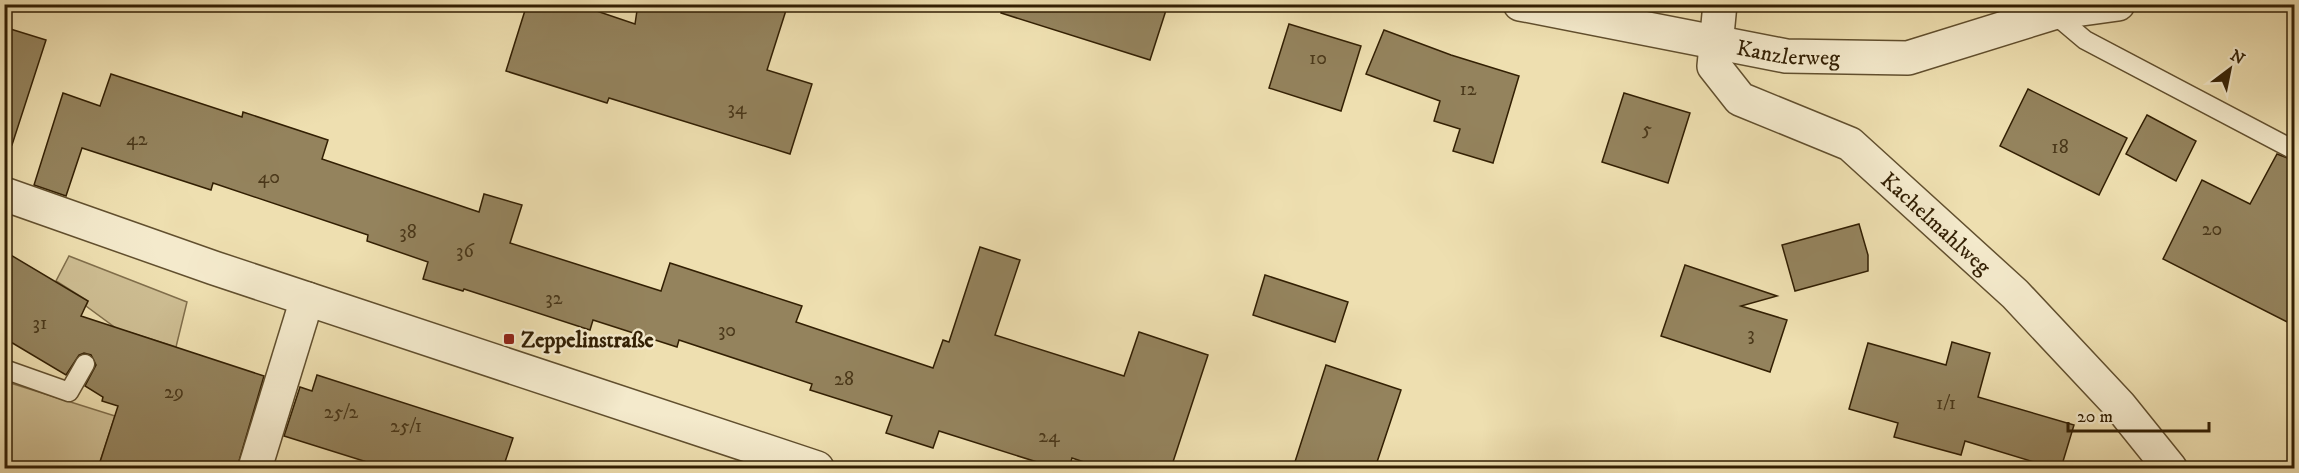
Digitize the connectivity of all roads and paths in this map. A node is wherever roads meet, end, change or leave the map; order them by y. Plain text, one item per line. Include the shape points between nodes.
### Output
1 (1520, 4) edge
2 (1720, 4) edge
3 (2118, 4) edge
4 (2053, 13) junction
5 (1716, 43) junction
6 (2295, 150) edge
7 (4, 194) edge
8 (308, 299) junction
9 (85, 364) dead end
10 (4, 369) edge
11 (255, 468) edge
12 (817, 468) edge
13 (2170, 468) edge

1 - 5 street, Kanzlerweg
2 - 5 street, Kachelmahlweg
3 - 4 street, Kanzlerweg
4 - 5 street, Kanzlerweg via 1908,58 1786,56
4 - 6 lane via 2085,40
5 - 13 street, Kachelmahlweg via 1714,66 1740,99 1850,144 2015,294 2120,406
7 - 8 street
8 - 11 street
8 - 12 street
9 - 10 lane via 69,392

